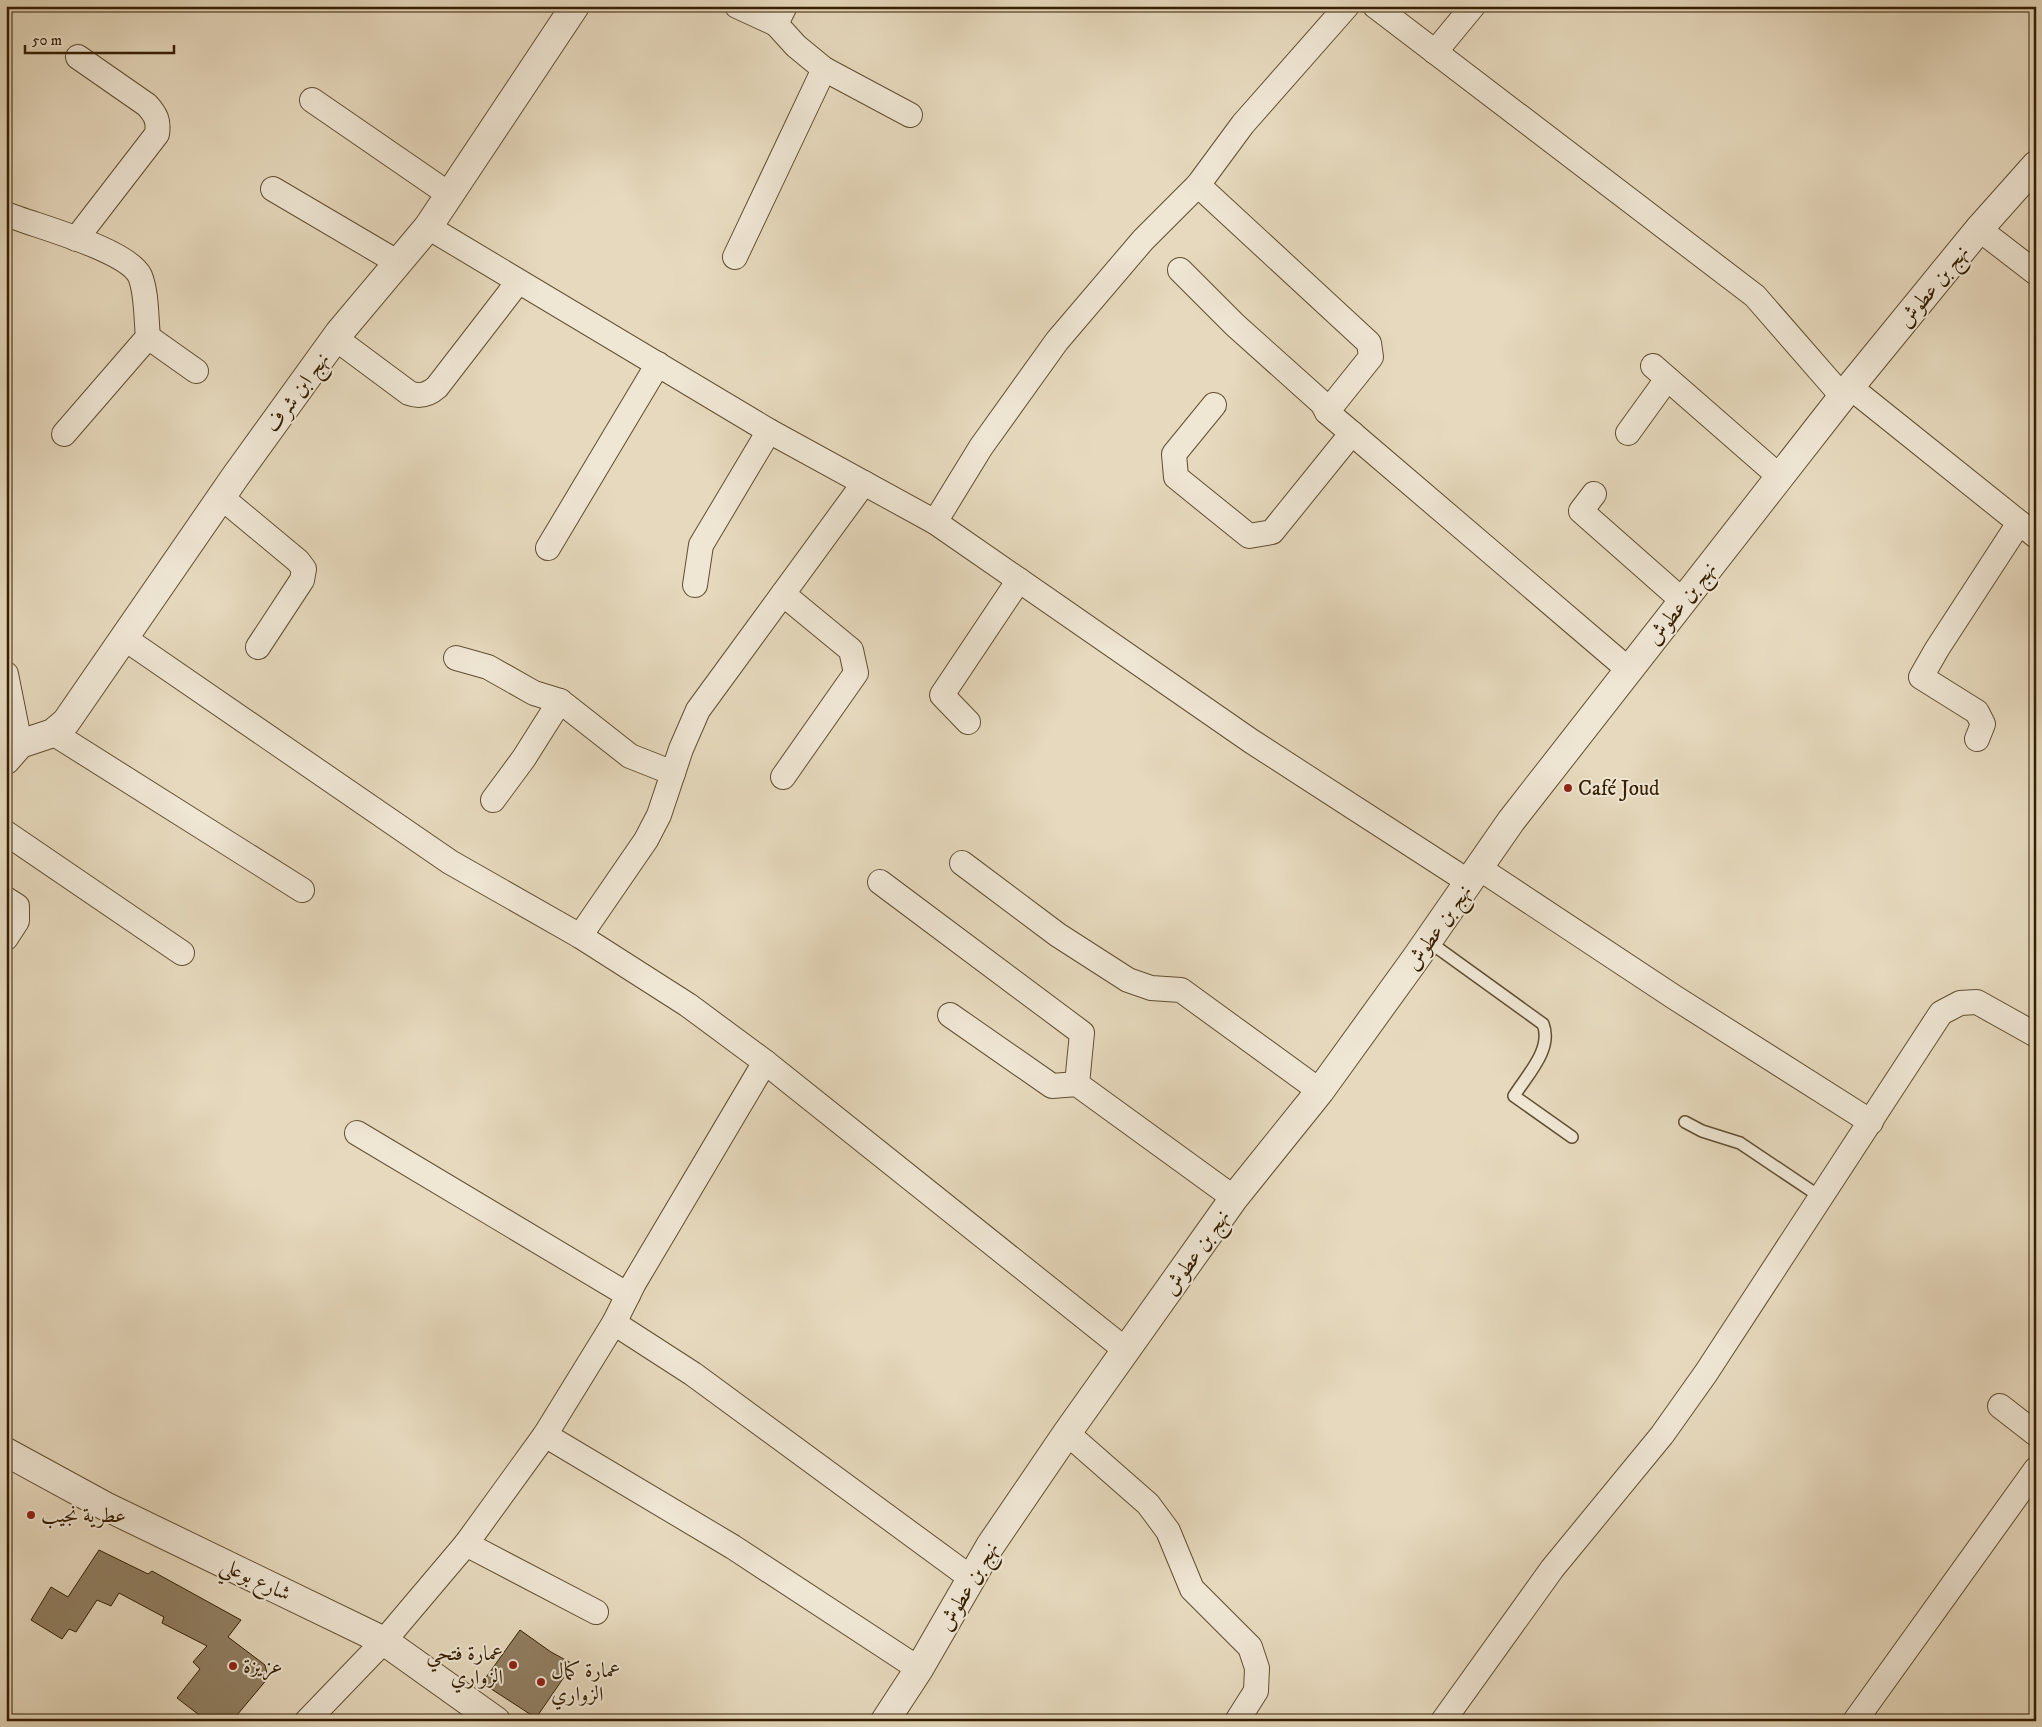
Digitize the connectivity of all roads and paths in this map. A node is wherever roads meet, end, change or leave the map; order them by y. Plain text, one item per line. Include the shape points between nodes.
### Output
1 (575, 6) edge
2 (737, 6) edge
3 (1347, 6) edge
4 (1375, 6) edge
5 (1472, 6) edge
6 (780, 15) edge
7 (1435, 52) junction
8 (78, 57) dead end
9 (824, 69) junction
10 (312, 100) dead end
11 (910, 115) dead end
12 (2036, 165) edge
13 (1198, 185) junction
14 (273, 189) dead end
15 (450, 195) junction
16 (6, 214) edge
17 (428, 227) junction
18 (1979, 229) junction
19 (76, 238) junction
20 (736, 257) dead end
21 (397, 262) junction
22 (1180, 270) dead end
23 (2036, 273) edge
24 (518, 282) junction
25 (148, 337) junction
26 (335, 338) junction
27 (658, 364) junction
28 (196, 371) dead end
29 (1846, 392) junction
30 (1214, 405) dead end
31 (1327, 412) junction
32 (769, 431) junction
33 (1352, 433) junction
34 (1628, 433) dead end
35 (64, 434) dead end
36 (1780, 478) junction
37 (864, 483) junction
38 (1594, 494) dead end
39 (221, 497) junction
40 (935, 522) junction
41 (2027, 530) edge
42 (548, 548) dead end
43 (1020, 580) junction
44 (695, 585) dead end
45 (783, 594) junction
46 (1683, 601) junction
47 (124, 638) junction
48 (258, 647) dead end
49 (456, 658) dead end
50 (1629, 670) junction
51 (6, 674) edge
52 (560, 701) junction
53 (968, 722) dead end
54 (53, 733) junction
55 (1976, 739) dead end
56 (13, 752) edge
57 (673, 773) junction
58 (783, 777) dead end
59 (493, 800) dead end
60 (6, 833) edge
61 (962, 863) dead end
62 (1474, 875) junction
63 (880, 882) dead end
64 (302, 890) dead end
65 (6, 899) edge
66 (580, 936) junction
67 (6, 938) edge
68 (1428, 941) junction
69 (182, 953) dead end
70 (950, 1015) dead end
71 (2036, 1035) edge
72 (765, 1062) junction
73 (1077, 1084) junction
74 (1320, 1091) junction
75 (1684, 1122) dead end
76 (1871, 1122) junction
77 (357, 1133) dead end
78 (1572, 1137) dead end
79 (1234, 1198) junction
80 (1822, 1198) junction
81 (628, 1295) junction
82 (614, 1324) junction
83 (1127, 1351) junction
84 (2000, 1406) dead end
85 (1067, 1433) junction
86 (2036, 1434) edge
87 (546, 1435) junction
88 (6, 1452) edge
89 (2036, 1469) edge
90 (466, 1544) junction
91 (971, 1578) junction
92 (596, 1612) dead end
93 (384, 1641) junction
94 (919, 1669) junction
95 (307, 1721) edge
96 (496, 1721) edge
97 (885, 1721) edge
98 (1237, 1721) edge
99 (1443, 1721) edge
100 (1855, 1721) edge

1 - 15 street, نهج ابن شرف
2 - 6 street
3 - 13 street via 1243,124
4 - 7 street
5 - 7 street
6 - 9 street via 796,46
7 - 29 street via 1755,296
8 - 19 street via 147,105 159,124 157,134
9 - 11 street
9 - 20 street
10 - 15 street
12 - 18 street, نهج بن عطوش
13 - 31 street via 1369,343 1370,357
13 - 40 street via 1143,240 1057,341 981,447
14 - 21 street
15 - 17 street, نهج ابن شرف
16 - 19 street
17 - 21 street, نهج ابن شرف
17 - 24 street
18 - 23 street
18 - 29 street, نهج بن عطوش
19 - 25 street via 126,261 135,269 140,278
21 - 26 street, نهج ابن شرف
22 - 31 street via 1235,325 1322,403
24 - 26 street via 437,386 424,395 409,393
24 - 27 street
25 - 28 street
25 - 35 street
26 - 39 street, نهج ابن شرف
27 - 32 street
27 - 42 street
29 - 36 street, نهج بن عطوش
29 - 41 street
30 - 33 street via 1174,454 1176,477 1249,536 1272,532
31 - 33 street
32 - 37 street
32 - 44 street via 701,545
33 - 50 street
34 - 36 street via 1660,373
36 - 46 street, نهج بن عطوش
37 - 40 street
37 - 45 street
38 - 46 street via 1580,511
39 - 47 street, نهج ابن شرف
39 - 48 street via 298,560 304,569 302,580
40 - 43 street
41 - 55 street via 1937,649 1922,678 1977,712 1983,724
43 - 53 street via 942,695
43 - 62 street via 1250,741
45 - 57 street via 698,710
45 - 58 street via 851,650 856,673
46 - 50 street, نهج بن عطوش
47 - 54 street, نهج ابن شرف via 66,722
47 - 66 street via 450,862
49 - 52 street via 488,667 534,693
50 - 62 street, نهج بن عطوش via 1510,821
51 - 56 street
52 - 57 street via 630,756
52 - 59 street
54 - 56 street, نهج ابن شرف
54 - 64 street
57 - 66 street via 659,815 646,840
60 - 69 street
61 - 74 street via 1058,935 1128,980 1151,988 1182,990
62 - 68 street, نهج بن عطوش
62 - 76 street
63 - 73 street via 1082,1033
65 - 67 street via 17,906 17,921
66 - 72 street via 688,1005
68 - 74 street, نهج بن عطوش
68 - 78 lane via 1543,1024 1547,1034 1546,1045 1514,1096
70 - 73 street via 1052,1086
71 - 76 street via 1977,1002 1960,1003 1941,1013
72 - 81 street
72 - 83 street
73 - 79 street
74 - 79 street, نهج بن عطوش
75 - 80 lane via 1740,1143
76 - 80 street
77 - 81 street
79 - 83 street, نهج بن عطوش
80 - 99 street via 1662,1435 1552,1569
81 - 82 street
82 - 87 street
82 - 91 street via 693,1374
83 - 85 street, نهج بن عطوش
84 - 86 street
85 - 91 street, نهج بن عطوش
85 - 98 street via 1148,1504 1168,1531 1192,1589 1250,1647 1257,1668 1256,1691
87 - 90 street
87 - 94 street via 734,1547
88 - 93 street, شارع بوعلي via 105,1506
89 - 100 street
90 - 92 street
90 - 93 street
91 - 94 street, نهج بن عطوش
93 - 95 street
93 - 96 street, شارع بوعلي
94 - 97 street, نهج بن عطوش

